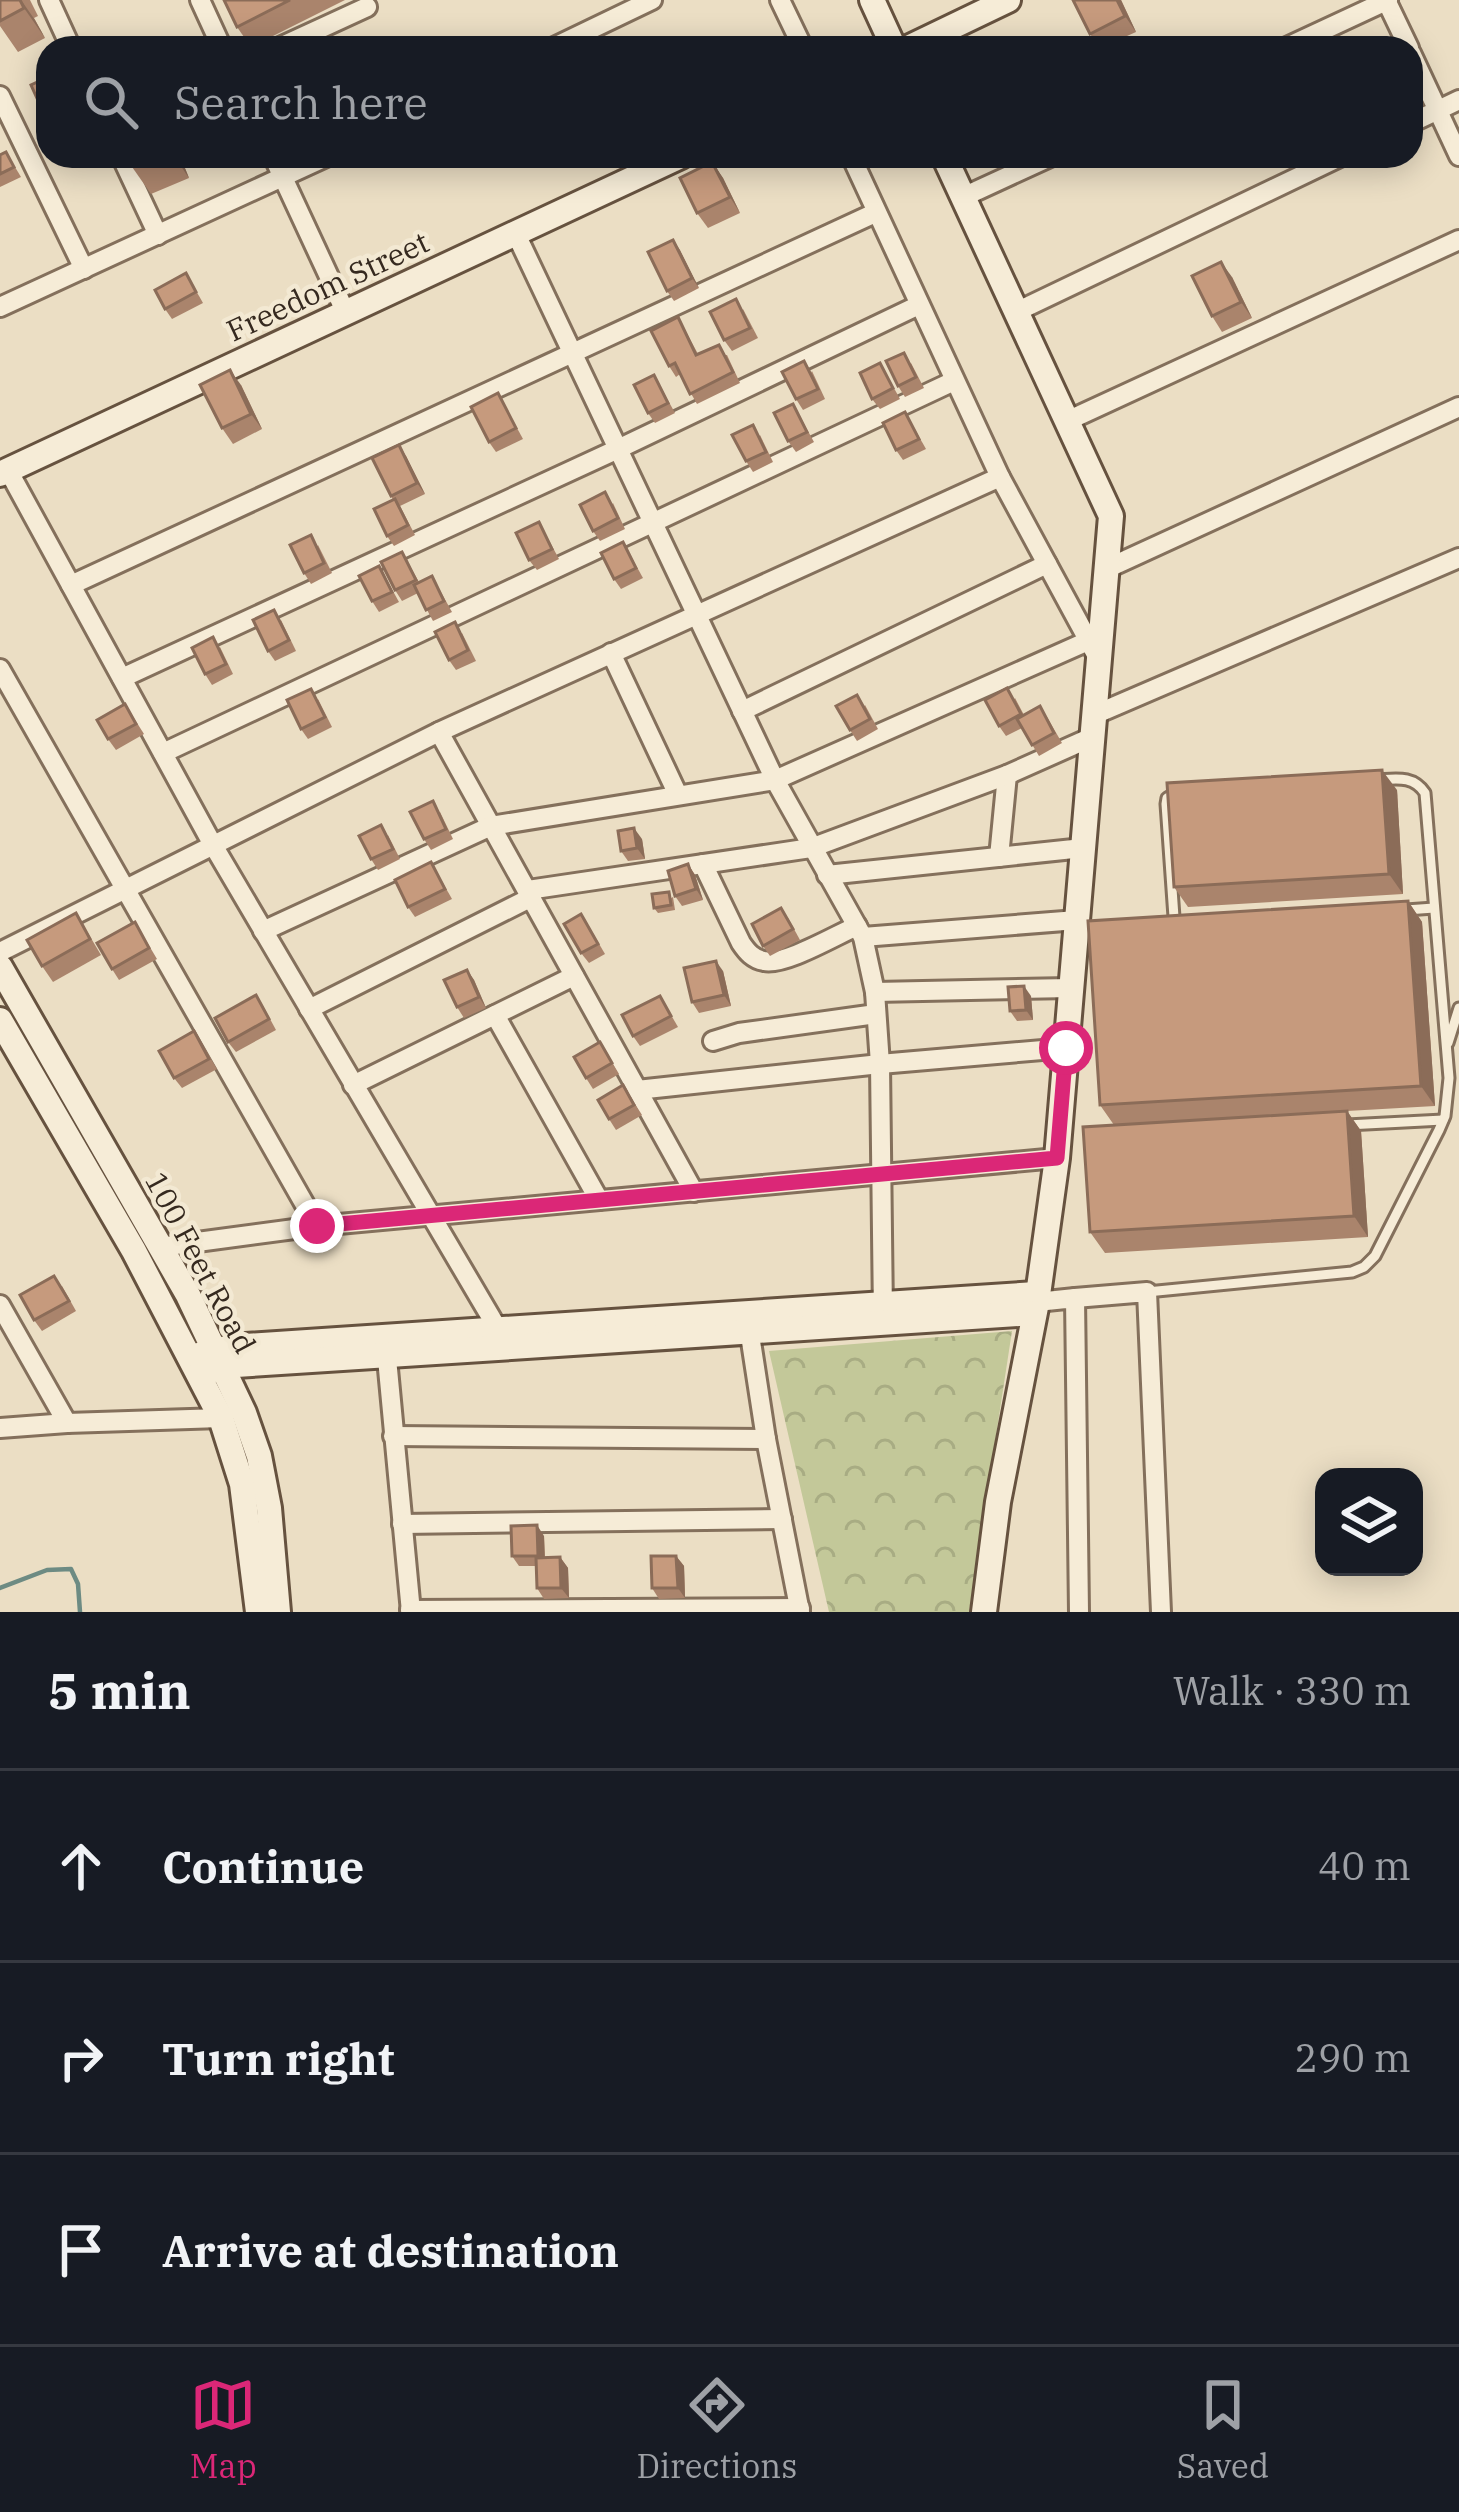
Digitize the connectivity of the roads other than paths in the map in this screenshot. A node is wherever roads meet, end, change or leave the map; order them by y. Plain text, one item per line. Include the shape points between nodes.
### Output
1 (49, 0) edge
2 (200, 0) edge
3 (652, 0) edge
4 (780, 0) edge
5 (872, 0) edge
6 (1008, 0) edge
7 (1387, 0) edge
8 (370, 2) edge
9 (979, 6) edge
10 (66, 36) edge
11 (217, 36) edge
12 (302, 36) edge
13 (577, 36) edge
14 (796, 36) edge
15 (888, 36) edge
16 (928, 36) edge
17 (1310, 36) edge
18 (1404, 36) edge
19 (1423, 78) edge
20 (0, 96) edge
21 (1459, 100) edge
22 (1438, 110) junction
23 (1423, 117) edge
24 (1459, 156) edge
25 (127, 168) edge
26 (278, 168) edge
27 (303, 168) edge
28 (655, 168) edge
29 (856, 168) edge
30 (950, 168) edge
31 (1026, 168) edge
32 (1317, 168) edge
33 (283, 178) junction
34 (963, 197) junction
35 (875, 213) junction
36 (515, 234) junction
37 (158, 235) junction
38 (1459, 240) edge
39 (84, 269) junction
40 (2, 302) edge
41 (919, 305) junction
42 (345, 311) junction
43 (1016, 312) junction
44 (572, 352) junction
45 (954, 381) junction
46 (1459, 407) edge
47 (1067, 421) junction
48 (618, 449) junction
49 (4, 472) edge
50 (1000, 477) junction
51 (650, 522) junction
52 (1459, 558) edge
53 (1047, 564) junction
54 (1106, 569) junction
55 (71, 585) junction
56 (697, 614) junction
57 (1094, 651) junction
58 (611, 653) junction
59 (0, 669) edge
60 (122, 678) junction
61 (742, 711) junction
62 (1093, 726) junction
63 (439, 732) junction
64 (163, 753) junction
65 (1007, 775) junction
66 (775, 780) junction
67 (1373, 780) edge
68 (1185, 792) edge
69 (678, 795) junction
70 (491, 826) junction
71 (213, 845) junction
72 (811, 848) junction
73 (1083, 848) junction
74 (999, 857) junction
75 (703, 864) junction
76 (827, 875) junction
77 (126, 889) junction
78 (530, 894) junction
79 (1435, 908) junction
80 (1389, 912) edge
81 (1077, 920) junction
82 (1187, 928) edge
83 (263, 932) junction
84 (860, 932) junction
85 (0, 952) edge
86 (0, 967) edge
87 (574, 976) junction
88 (1071, 988) junction
89 (874, 992) junction
90 (1459, 1008) edge
91 (309, 1009) junction
92 (876, 1014) junction
93 (495, 1015) junction
94 (0, 1020) edge
95 (713, 1041) dead end
96 (1066, 1048) junction
97 (1447, 1048) junction
98 (880, 1064) junction
99 (353, 1085) junction
100 (637, 1090) junction
101 (1443, 1120) junction
102 (1330, 1126) edge
103 (1057, 1158) junction
104 (880, 1174) junction
105 (694, 1192) junction
106 (599, 1200) junction
107 (429, 1216) junction
108 (317, 1226) junction
109 (160, 1247) junction
110 (1147, 1292) junction
111 (1075, 1298) junction
112 (1036, 1303) junction
113 (0, 1305) edge
114 (883, 1314) junction
115 (748, 1322) junction
116 (504, 1338) junction
117 (386, 1346) junction
118 (207, 1361) junction
119 (221, 1418) junction
120 (68, 1423) junction
121 (0, 1429) edge
122 (393, 1436) junction
123 (766, 1439) junction
124 (782, 1519) junction
125 (402, 1524) junction
126 (800, 1610) edge
127 (411, 1611) edge
128 (259, 1612) edge
129 (278, 1612) edge
130 (984, 1612) edge
131 (1079, 1612) edge
132 (1161, 1612) edge

1 - 10 street
2 - 11 street
3 - 13 street
4 - 14 street
5 - 15 street
6 - 9 street
7 - 17 street
7 - 18 street
8 - 12 street
9 - 16 street
19 - 22 street
20 - 39 street
21 - 22 street
22 - 23 street
22 - 24 street
25 - 37 street
26 - 33 street
27 - 33 street
28 - 36 street, Freedom Street
29 - 35 street
30 - 34 street
31 - 34 street
32 - 43 street
33 - 37 street
33 - 42 street
34 - 43 street
35 - 41 street
35 - 44 street
36 - 42 street, Freedom Street
36 - 44 street
37 - 39 street
38 - 47 street
39 - 40 street
41 - 45 street
41 - 48 street
42 - 49 street, Freedom Street
43 - 47 street
44 - 48 street
44 - 55 street
45 - 50 street
45 - 51 street
46 - 54 street
47 - 54 street via 1111,516
48 - 51 street
48 - 60 street
49 - 55 street
50 - 53 street
50 - 56 street
51 - 56 street
51 - 64 street
52 - 62 street
53 - 57 street
53 - 61 street
54 - 57 street
55 - 60 street
56 - 58 street
56 - 61 street
57 - 62 street
57 - 66 street
58 - 63 street
58 - 69 street
59 - 77 street
60 - 64 street
61 - 66 street
62 - 65 street
62 - 73 street
63 - 70 street
63 - 71 street
64 - 71 street
65 - 72 street
65 - 74 street
66 - 69 street
66 - 72 street
67 - 79 lane via 1409,779 1424,793
68 - 82 lane via 1166,804 1174,917
69 - 70 street
70 - 78 street
70 - 83 street
71 - 77 street
71 - 83 street
72 - 75 street
72 - 76 street
73 - 74 street
73 - 81 street
74 - 76 street
75 - 78 street
75 - 84 street via 741,944 761,961
76 - 84 street
77 - 85 street
77 - 108 street
78 - 87 street
78 - 91 street
79 - 80 lane
79 - 97 lane
81 - 84 street
81 - 88 street
83 - 91 street
84 - 89 street
86 - 109 street, 100 Feet Road
87 - 93 street
87 - 100 street
88 - 89 street
88 - 96 street
89 - 92 street
90 - 97 lane
91 - 99 street
92 - 95 street
92 - 98 street
93 - 99 street
93 - 106 street
94 - 118 street, 100 Feet Road
96 - 98 street
96 - 103 street
97 - 101 lane
98 - 100 street
98 - 104 street
99 - 107 street
100 - 105 street
101 - 102 lane
101 - 110 lane via 1364,1267
103 - 104 street
103 - 112 street
104 - 105 street
104 - 114 street
105 - 106 street
106 - 107 street
107 - 108 street
107 - 116 street
108 - 109 street
109 - 118 street, 100 Feet Road via 188,1294
110 - 111 street
110 - 132 street
111 - 112 street
111 - 131 street
112 - 114 street
112 - 130 street
113 - 120 street
114 - 115 street
115 - 116 street
115 - 123 street
116 - 117 street
117 - 118 street
117 - 122 street
118 - 119 street, 100 Feet Road
118 - 129 street, 100 Feet Road via 244,1413 259,1456
119 - 120 street
119 - 128 street, 100 Feet Road via 242,1484
120 - 121 street
122 - 123 street
122 - 125 street
123 - 124 street
124 - 125 street
124 - 126 street
125 - 127 street
126 - 127 street

